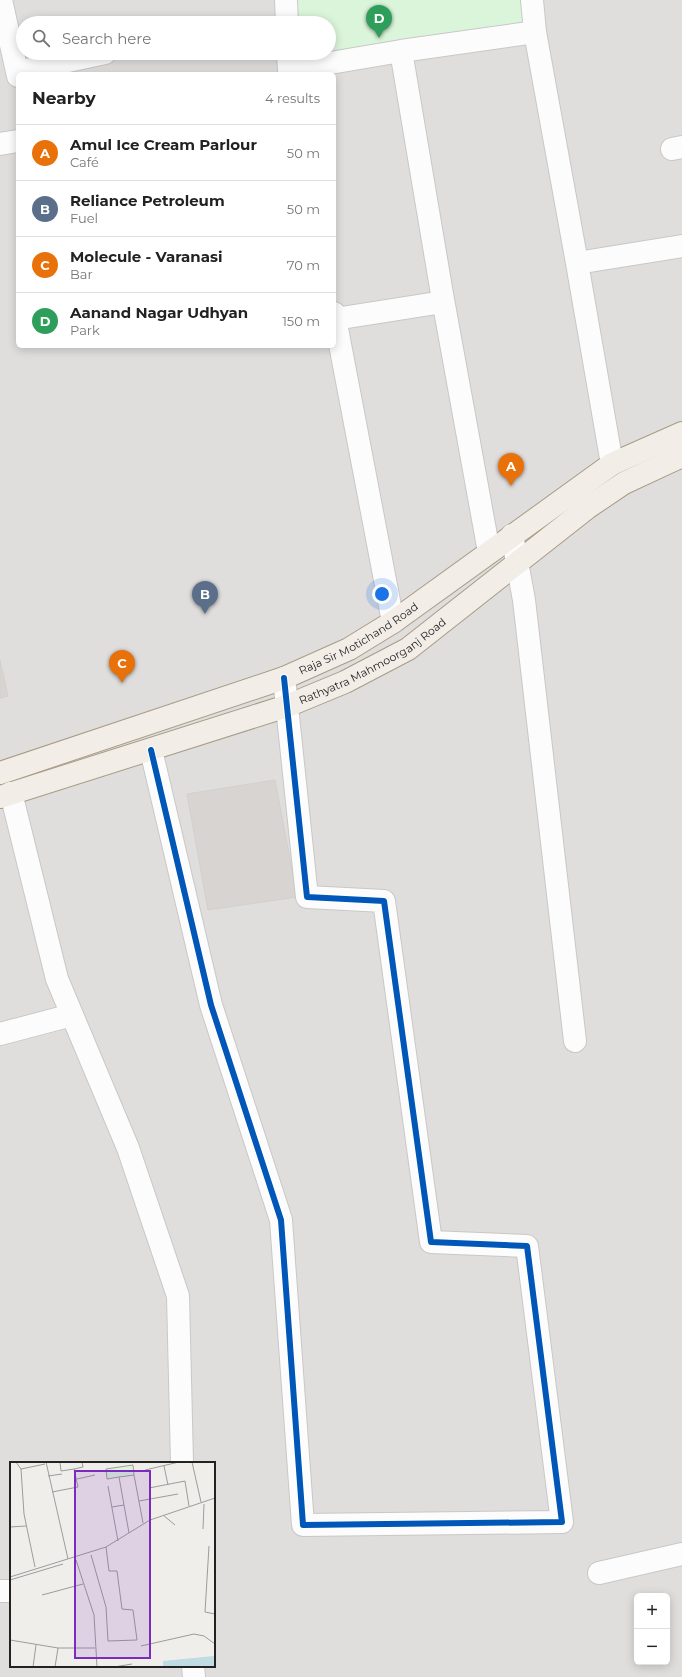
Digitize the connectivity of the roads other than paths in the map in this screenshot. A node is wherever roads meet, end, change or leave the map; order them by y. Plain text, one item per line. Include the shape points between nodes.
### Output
1 (1, 0) edge
2 (286, 0) edge
3 (532, 0) edge
4 (287, 16) edge
5 (535, 32) junction
6 (401, 51) junction
7 (76, 60) edge
8 (288, 60) edge
9 (18, 72) edge
10 (26, 72) edge
11 (16, 141) edge
12 (0, 144) edge
13 (682, 246) edge
14 (577, 263) junction
15 (443, 302) junction
16 (336, 316) edge
17 (336, 321) edge
18 (682, 433) edge
19 (682, 456) edge
20 (612, 464) junction
21 (512, 535) junction
22 (489, 552) junction
23 (518, 564) junction
24 (393, 622) junction
25 (284, 678) junction
26 (287, 706) junction
27 (151, 750) junction
28 (0, 773) edge
29 (6, 795) edge
30 (72, 1015) junction
31 (0, 1034) edge
32 (575, 1041) dead end
33 (182, 1462) edge
34 (682, 1554) edge
35 (599, 1573) dead end
36 (193, 1667) edge
37 (194, 1677) edge

1 - 9 street
2 - 4 street
3 - 5 street
5 - 6 street
5 - 14 street
6 - 8 street via 289,70
6 - 15 street
7 - 10 street
11 - 12 street
13 - 14 street
14 - 20 street
15 - 16 street
15 - 22 street
17 - 24 street
18 - 20 main road, Raja Sir Motichand Road
19 - 23 main road, Rathyatra Mahmoorganj Road via 624,483 587,508
20 - 21 main road, Raja Sir Motichand Road
21 - 22 main road, Raja Sir Motichand Road
21 - 23 street
22 - 24 main road, Raja Sir Motichand Road
23 - 26 main road, Rathyatra Mahmoorganj Road via 408,649 345,682
23 - 32 street
24 - 25 main road, Raja Sir Motichand Road via 349,649
25 - 26 street
25 - 28 main road, Raja Sir Motichand Road
26 - 27 main road, Rathyatra Mahmoorganj Road
26 - 27 street via 307,897 384,901 431,1242 527,1246 562,1522 303,1525 281,1220 210,1005
27 - 29 main road, Rathyatra Mahmoorganj Road
29 - 30 street via 57,979
30 - 31 street
30 - 33 street via 128,1148 178,1296
34 - 35 street
36 - 37 street

